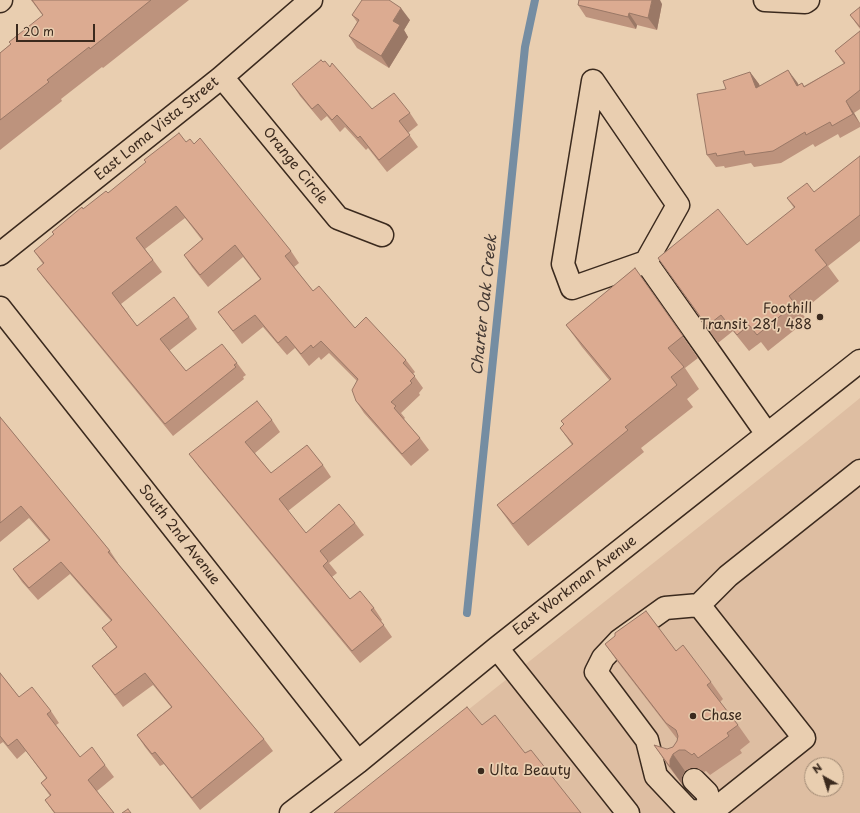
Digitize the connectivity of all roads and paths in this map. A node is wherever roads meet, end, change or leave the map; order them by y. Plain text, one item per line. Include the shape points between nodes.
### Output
1 (311, 0) edge
2 (765, 0) edge
3 (808, 0) edge
4 (222, 77) junction
5 (382, 234) dead end
6 (0, 254) edge
7 (646, 262) junction
8 (0, 308) edge
9 (860, 360) edge
10 (767, 434) junction
11 (860, 471) edge
12 (699, 605) junction
13 (497, 648) junction
14 (647, 740) junction
15 (672, 751) edge
16 (358, 762) junction
17 (694, 780) dead end
18 (291, 813) edge
19 (628, 813) edge
20 (711, 813) edge

1 - 4 street, East Loma Vista Street
2 - 3 street
4 - 5 street, Orange Circle via 338,218
4 - 6 street, East Loma Vista Street
7 - 7 street via 678,205 593,81 563,264 572,288
7 - 10 street
8 - 16 street, South 2nd Avenue
9 - 10 street, East Workman Avenue
10 - 13 street, East Workman Avenue
11 - 12 street via 728,576
12 - 14 street via 664,608 619,641 603,658 596,672
12 - 20 street via 804,738
13 - 16 street, East Workman Avenue
13 - 19 street
14 - 15 street
14 - 20 street via 656,776 689,810
16 - 18 street, East Workman Avenue
17 - 20 street via 707,793

